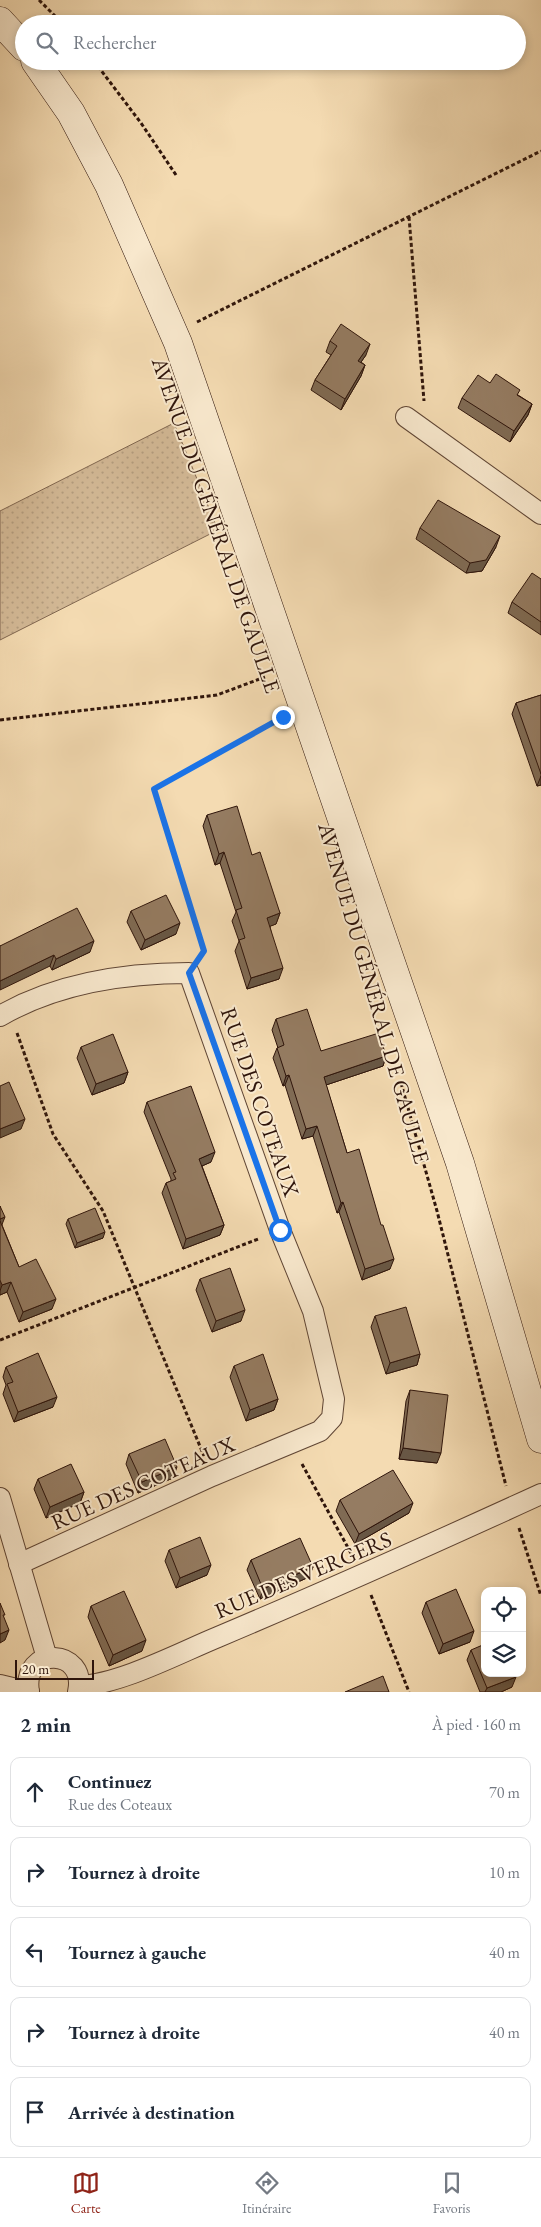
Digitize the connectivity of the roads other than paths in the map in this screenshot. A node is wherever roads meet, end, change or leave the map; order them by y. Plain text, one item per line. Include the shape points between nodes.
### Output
1 (0, 21) edge
2 (15, 37) edge
3 (41, 70) edge
4 (406, 417) dead end
5 (541, 514) edge
6 (4, 1014) edge
7 (541, 1439) edge
8 (541, 1494) edge
9 (0, 1498) edge
10 (19, 1564) junction
11 (47, 1658) junction
12 (0, 1685) edge
13 (79, 1689) edge
14 (29, 1692) edge

1 - 2 main road
3 - 7 main road, AVENUE DU GÉNÉRAL DE GAULLE via 71,112 109,185 174,333 460,1164
4 - 5 street
6 - 10 street, RUE DES COTEAUX via 73,986 144,973 189,973 280,1230 313,1312 334,1398 332,1418 320,1430
8 - 13 street, RUE DES VERGERS via 363,1576 152,1665
9 - 10 street
10 - 11 street
11 - 13 street via 56,1657 71,1664 76,1670
11 - 14 street via 29,1674
12 - 14 street

